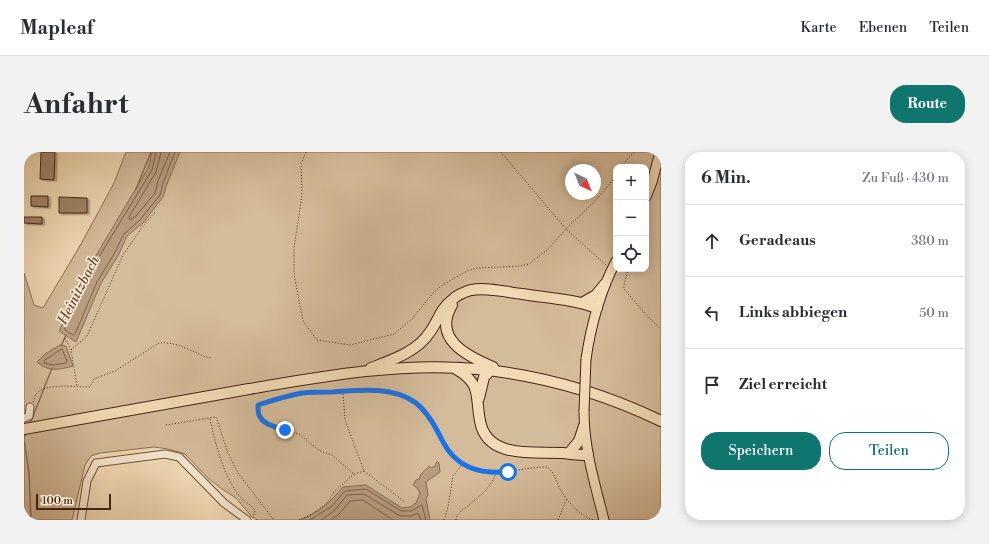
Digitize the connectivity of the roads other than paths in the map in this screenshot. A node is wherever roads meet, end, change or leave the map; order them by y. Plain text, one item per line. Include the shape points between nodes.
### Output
1 (660, 152) edge
2 (649, 190) edge
3 (613, 268) edge
4 (605, 284) junction
5 (458, 296) junction
6 (582, 303) junction
7 (597, 308) junction
8 (454, 368) junction
9 (491, 370) junction
10 (358, 372) junction
11 (502, 372) junction
12 (479, 401) junction
13 (30, 407) road end
14 (24, 418) edge
15 (661, 421) edge
16 (584, 426) junction
17 (24, 429) edge
18 (567, 452) junction
19 (587, 453) junction
20 (81, 520) edge
21 (247, 520) edge
22 (604, 520) edge

1 - 2 main road
3 - 4 main road
4 - 6 highway via 596,296
4 - 7 main road
5 - 6 highway via 472,290 486,290
5 - 10 highway via 444,308 430,333 420,344 394,359
5 - 11 highway via 447,315 446,325 450,337 457,347 471,357
6 - 7 highway
7 - 16 main road, bridge via 586,360
8 - 9 highway
8 - 10 highway via 419,367
8 - 12 highway via 470,379
9 - 11 highway
9 - 12 highway via 484,377
10 - 17 highway
11 - 15 highway via 581,389
12 - 18 highway via 482,429 500,447 522,452
13 - 14 lane via 29,416
16 - 18 highway via 579,441
16 - 19 main road
18 - 19 highway via 578,456
19 - 22 main road
20 - 21 lane via 87,480 96,463 165,454 179,457 224,503

